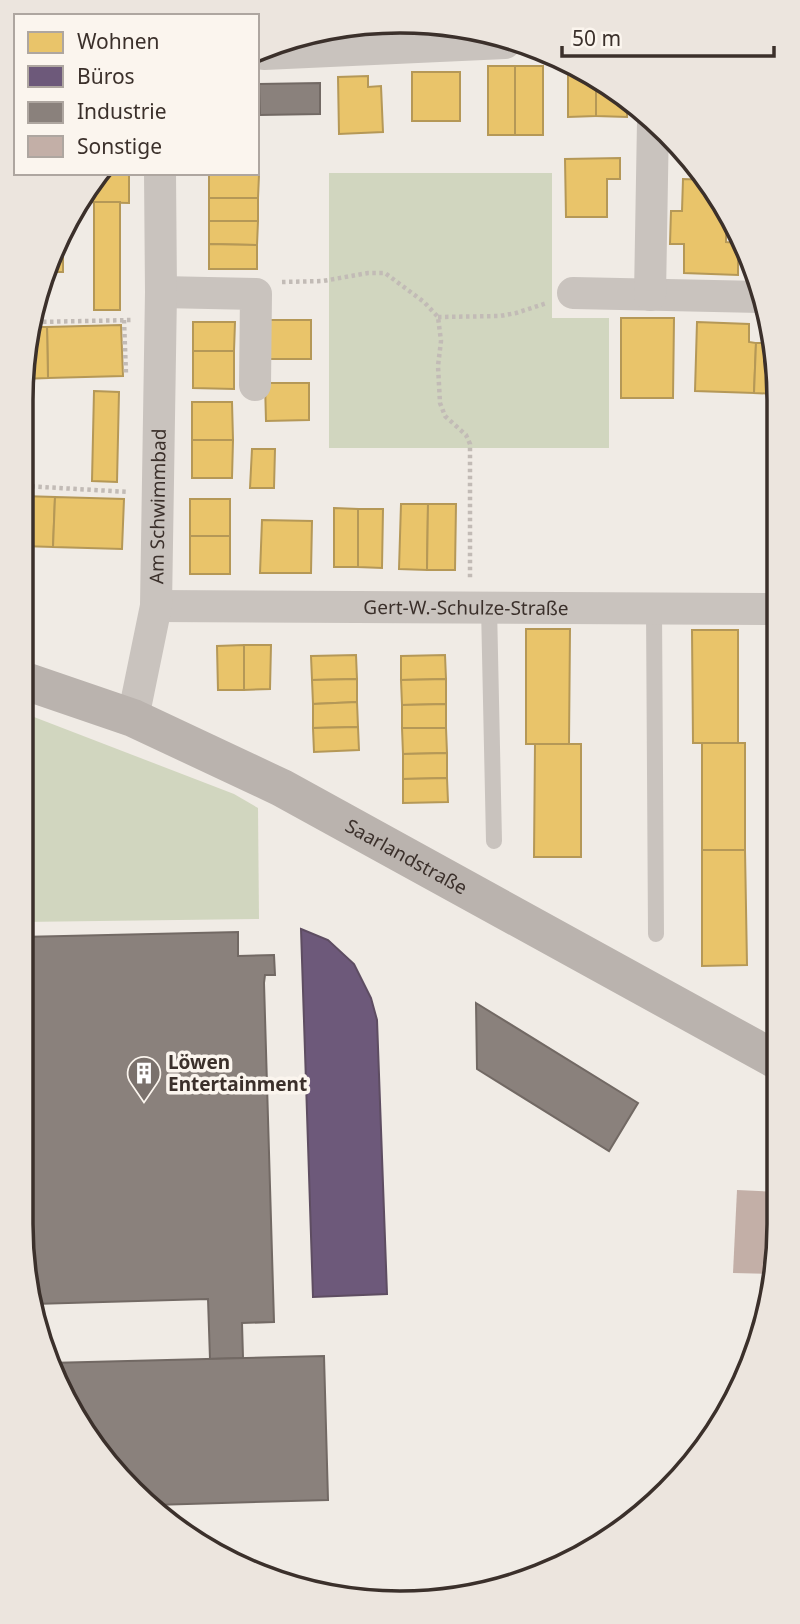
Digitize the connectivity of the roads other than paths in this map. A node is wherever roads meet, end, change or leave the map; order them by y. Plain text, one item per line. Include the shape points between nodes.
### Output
1 (486, 44) edge
2 (285, 52) edge
3 (653, 135) edge
4 (160, 175) edge
5 (573, 293) road end
6 (650, 295) junction
7 (752, 297) edge
8 (161, 306) junction
9 (255, 386) dead end
10 (156, 606) junction
11 (480, 607) junction
12 (654, 609) junction
13 (767, 609) edge
14 (33, 684) edge
15 (133, 718) junction
16 (494, 841) dead end
17 (656, 934) dead end
18 (767, 1055) edge

1 - 2 street
3 - 6 street
4 - 8 street, Am Schwimmbad
5 - 6 street
6 - 7 street
8 - 9 street via 256,294
8 - 10 street, Am Schwimmbad
10 - 11 street, Gert-W.-Schulze-Straße
10 - 15 street, Am Schwimmbad
11 - 12 street, Gert-W.-Schulze-Straße
11 - 16 lane
12 - 13 street, Gert-W.-Schulze-Straße
12 - 17 lane
14 - 15 main road, Saarlandstraße
15 - 18 main road, Saarlandstraße via 282,788

